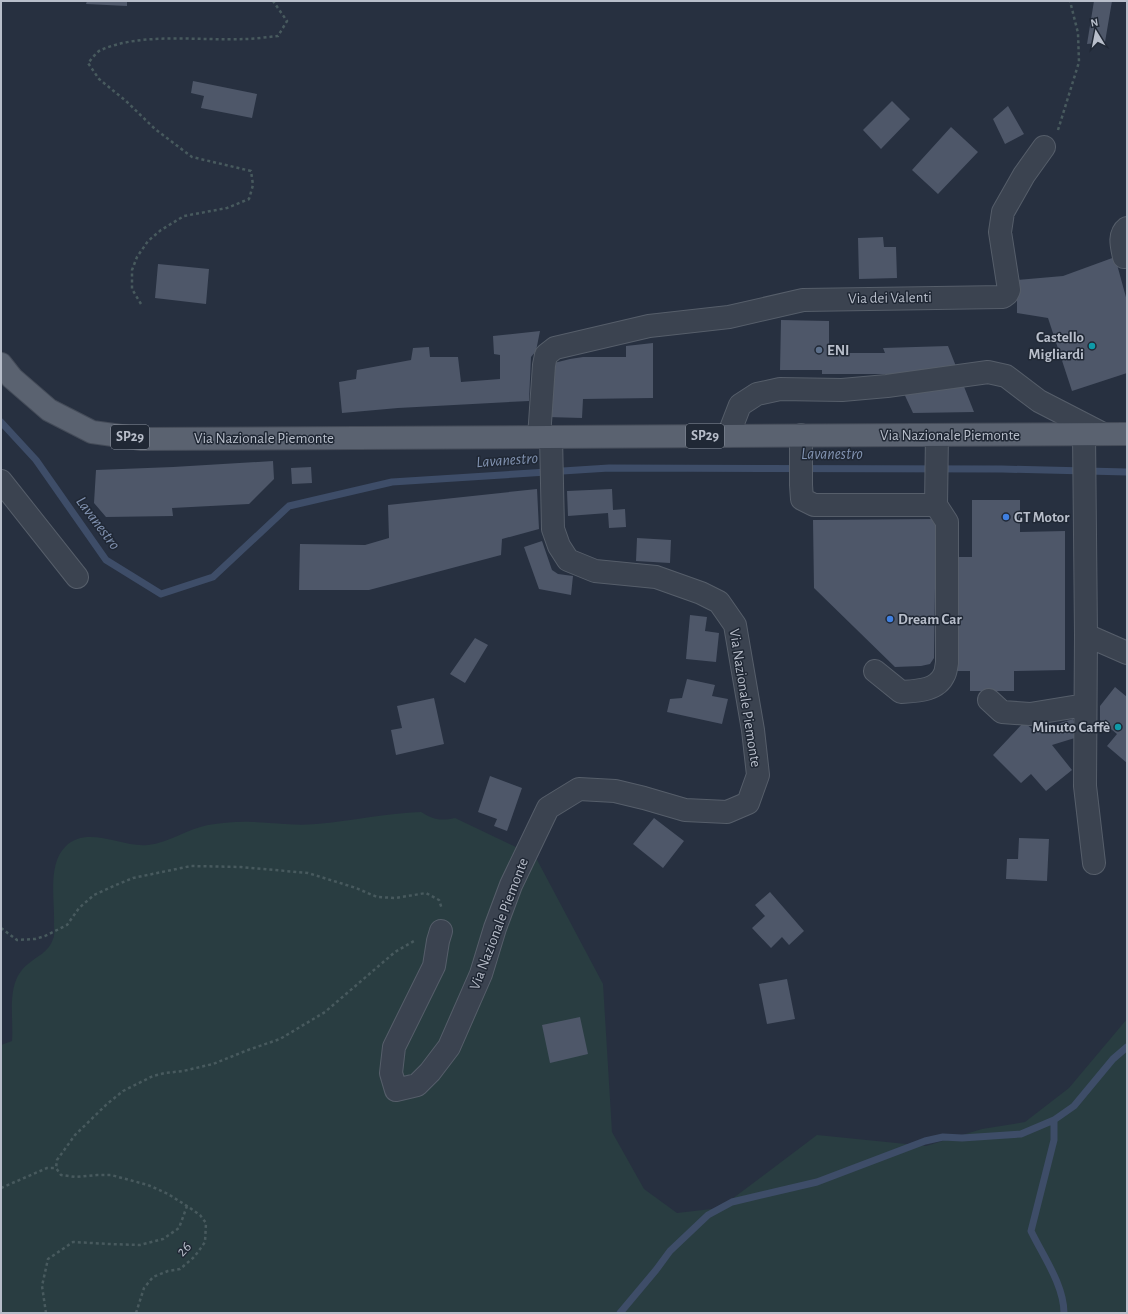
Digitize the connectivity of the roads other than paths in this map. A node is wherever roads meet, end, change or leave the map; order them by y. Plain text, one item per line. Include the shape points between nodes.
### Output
1 (1044, 148) road end
2 (1127, 228) edge
3 (1124, 257) dead end
4 (1, 364) edge
5 (1127, 434) edge
6 (801, 435) junction
7 (937, 435) junction
8 (728, 436) junction
9 (545, 437) junction
10 (1090, 439) junction
11 (1, 481) edge
12 (936, 505) junction
13 (77, 577) dead end
14 (1086, 635) junction
15 (1127, 653) edge
16 (875, 671) dead end
17 (989, 700) dead end
18 (1086, 705) junction
19 (1094, 863) dead end
20 (441, 930) road end

1 - 9 street, Via dei Valenti via 1024,175 1003,212 1000,232 1009,290 1003,297 803,300 729,317 649,326 556,348 546,355 544,365
2 - 3 street via 1121,239
4 - 9 main road, Via Nazionale Piemonte / SP29 via 12,378 49,410 92,432 142,439
5 - 10 main road, Via Nazionale Piemonte / SP29
6 - 7 main road, Via Nazionale Piemonte / SP29
6 - 8 main road, Via Nazionale Piemonte / SP29
6 - 12 street via 802,499 814,505
7 - 10 main road, Via Nazionale Piemonte / SP29
7 - 12 street
8 - 9 main road, Via Nazionale Piemonte / SP29
8 - 10 street via 740,406 757,394 780,389 842,390 887,386 988,372 1006,376
9 - 20 street, Via Nazionale Piemonte via 553,529 559,546 568,560 595,571 656,577 700,593 719,602 735,625 758,775 748,803 727,812 685,810 615,791 579,789 548,808 511,885 481,974 449,1047 417,1084 396,1090 391,1073 394,1047 434,966
10 - 14 street via 1086,505
11 - 13 street
12 - 16 street via 948,522 947,663 944,676 936,686 901,692
14 - 15 street
14 - 18 street
17 - 18 street via 1002,712 1030,714
18 - 19 street via 1086,786

